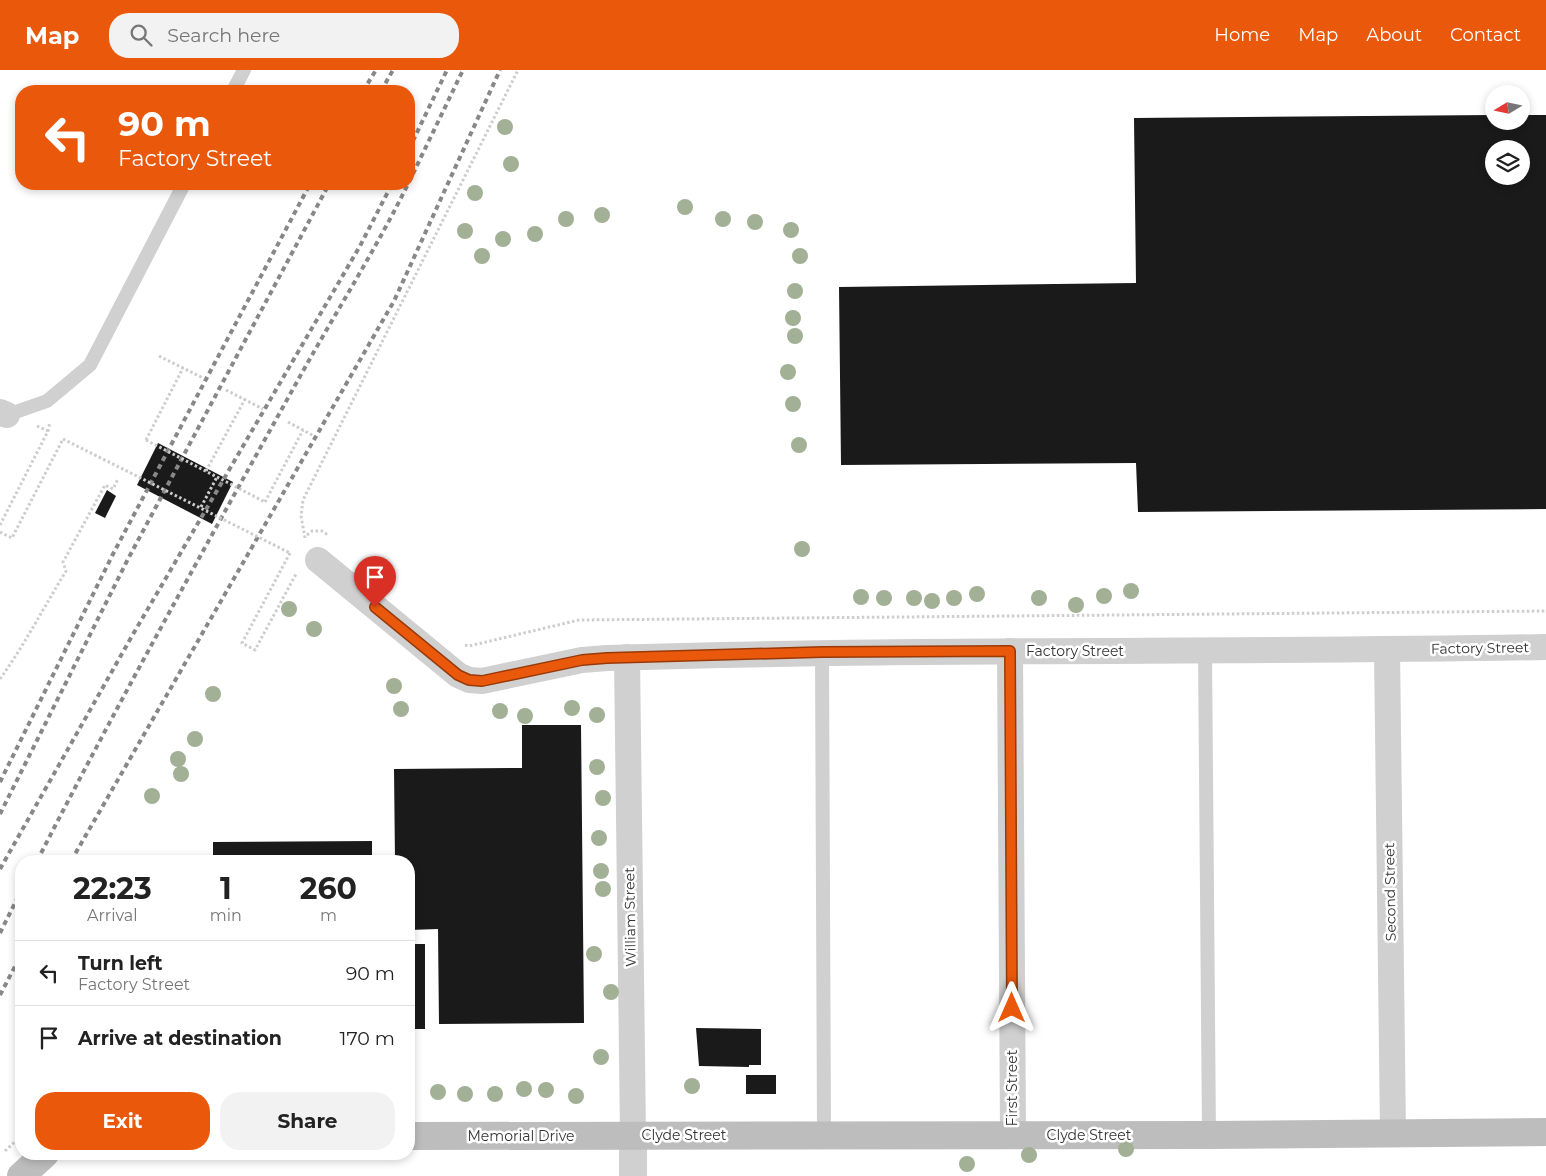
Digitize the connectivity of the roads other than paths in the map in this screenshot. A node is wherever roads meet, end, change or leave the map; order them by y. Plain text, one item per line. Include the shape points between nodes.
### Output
1 (244, 70) edge
2 (235, 85) edge
3 (181, 190) edge
4 (4, 413) edge
5 (307, 558) road end
6 (1546, 647) edge
7 (1387, 650) junction
8 (1010, 651) junction
9 (1205, 651) junction
10 (822, 652) junction
11 (627, 657) junction
12 (1546, 1132) edge
13 (1393, 1133) junction
14 (1012, 1134) junction
15 (632, 1135) junction
16 (824, 1135) junction
17 (1209, 1135) junction
18 (415, 1136) edge
19 (39, 1160) edge
20 (22, 1176) edge
21 (633, 1176) edge

1 - 2 lane
3 - 4 lane via 90,366 47,402
5 - 11 street, Factory Street via 446,666 469,680 494,679 582,660
6 - 7 street, Factory Street
7 - 9 street, Factory Street
7 - 13 street, Second Street
8 - 9 street, Factory Street
8 - 10 street, Factory Street
8 - 14 street, First Street
9 - 17 lane
10 - 11 street, Factory Street
10 - 16 lane
11 - 15 street, William Street
12 - 13 main road, Clyde Street
13 - 17 main road, Clyde Street
14 - 16 main road, Clyde Street
14 - 17 main road, Clyde Street
15 - 16 main road, Clyde Street
15 - 18 main road, Memorial Drive
15 - 21 street, William Street
19 - 20 main road

